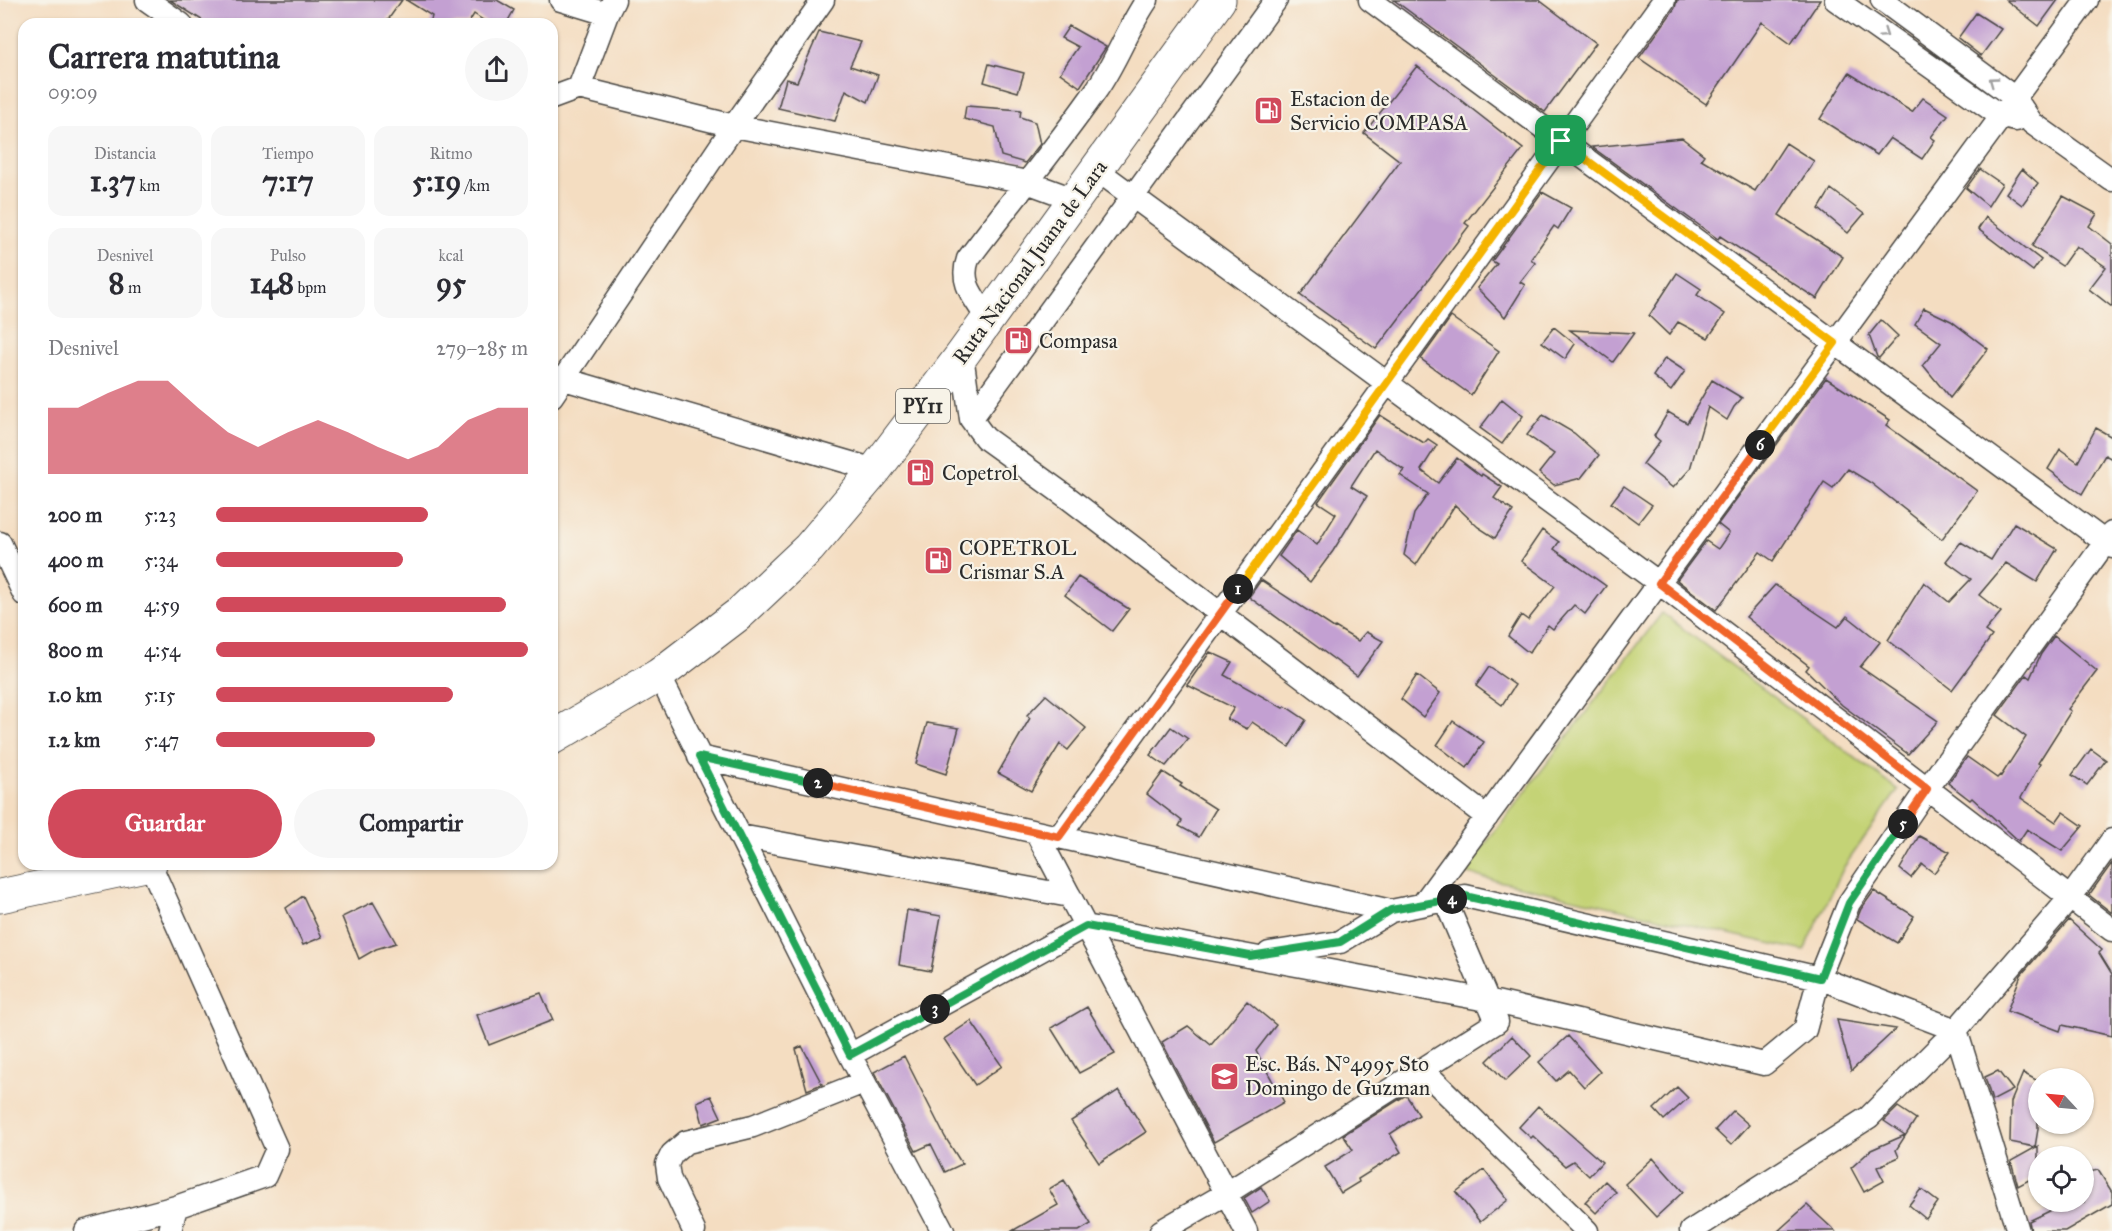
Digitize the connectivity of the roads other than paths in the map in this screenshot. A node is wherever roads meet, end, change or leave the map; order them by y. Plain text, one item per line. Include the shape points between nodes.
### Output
1 (148, 0) edge
2 (561, 0) edge
3 (823, 0) edge
4 (1147, 0) edge
5 (1219, 0) edge
6 (1276, 0) edge
7 (1370, 0) edge
8 (1664, 0) edge
9 (1836, 0) edge
10 (1882, 0) edge
11 (2087, 0) edge
12 (610, 7) edge
13 (173, 18) edge
14 (579, 88) junction
15 (558, 96) edge
16 (2015, 98) junction
17 (2002, 117) junction
18 (2032, 123) junction
19 (734, 126) junction
20 (1561, 141) junction
21 (1097, 170) junction
22 (2112, 180) edge
23 (1027, 182) junction
24 (1133, 196) junction
25 (1076, 200) junction
26 (987, 318) junction
27 (1835, 343) junction
28 (962, 355) junction
29 (1387, 383) junction
30 (558, 387) edge
31 (971, 419) junction
32 (874, 470) junction
33 (2110, 541) edge
34 (0, 543) edge
35 (18, 581) edge
36 (1659, 583) junction
37 (1221, 613) junction
38 (659, 675) junction
39 (558, 734) edge
40 (699, 757) junction
41 (1927, 789) junction
42 (1487, 817) junction
43 (1036, 832) junction
44 (740, 836) junction
45 (1059, 837) junction
46 (2112, 840) edge
47 (122, 870) edge
48 (153, 870) edge
49 (0, 896) edge
50 (1070, 896) junction
51 (2070, 897) junction
52 (1445, 900) junction
53 (1422, 904) junction
54 (1391, 910) junction
55 (1086, 926) junction
56 (2112, 930) edge
57 (1250, 956) junction
58 (1820, 978) junction
59 (1487, 1000) junction
60 (1956, 1030) junction
61 (850, 1055) junction
62 (1422, 1069) junction
63 (864, 1082) junction
64 (1227, 1193) junction
65 (176, 1207) junction
66 (86, 1231) edge
67 (170, 1231) edge
68 (694, 1231) edge
69 (943, 1231) edge
70 (1161, 1231) edge
71 (1246, 1231) edge
72 (1587, 1231) edge
73 (1691, 1231) edge
74 (2018, 1231) edge

1 - 13 street
2 - 12 street
3 - 19 street
4 - 23 street via 1096,91
5 - 21 highway, Ruta Nacional Juana de Lara / PY11
6 - 24 street
7 - 20 street
8 - 20 street
9 -> 17 street
16 -> 10 street
11 - 16 street
12 - 14 street
14 - 15 street
14 - 19 street
16 - 17 street
16 - 18 street
17 - 18 street
17 - 27 street
18 - 22 street
19 - 23 street
19 - 30 street
20 - 27 street
20 - 29 street
21 - 24 street
21 - 25 highway, Ruta Nacional Juana de Lara / PY11
23 - 25 street
23 - 26 street via 964,269 965,283
24 - 29 street
24 - 31 street
25 - 26 highway, Ruta Nacional Juana de Lara / PY11
26 - 28 highway, Ruta Nacional Juana de Lara / PY11
27 - 33 street
27 - 36 street
28 - 31 street
28 - 32 highway, Ruta Nacional Juana de Lara / PY11
29 - 36 street
29 - 37 street
30 - 32 street
31 - 37 street via 985,438
32 - 38 highway, Ruta Nacional Juana de Lara / PY11 via 809,548 739,614
33 - 41 street
34 - 35 street
36 - 41 street
36 - 42 street
37 - 42 street
37 - 45 street
38 - 39 highway, Ruta Nacional Juana de Lara / PY11
38 - 40 street
40 - 43 street
40 - 44 street
41 - 51 street
41 - 58 street via 1849,903
42 - 53 street
43 - 45 street
43 - 50 street
44 - 50 street
44 - 61 street
45 - 54 street
46 - 51 street
47 - 49 highway
48 - 65 street via 277,1149 265,1176
50 - 55 street
51 - 56 street
51 - 60 street
52 - 53 street
52 - 58 street via 1465,896
52 - 59 street
53 - 54 street
54 - 57 street via 1340,942
55 - 57 street
55 - 61 street
55 - 64 street
57 - 59 street
58 - 59 street via 1805,1030 1764,1064
58 - 60 street
59 - 62 street via 1497,1022
60 - 73 street via 1869,1117
60 - 74 street
61 - 63 street
62 - 64 street
62 - 72 street
63 - 68 street via 753,1126 686,1142 672,1154 667,1164 669,1178
63 - 69 street
64 - 70 street
64 - 71 street
65 - 66 street
65 - 67 street

